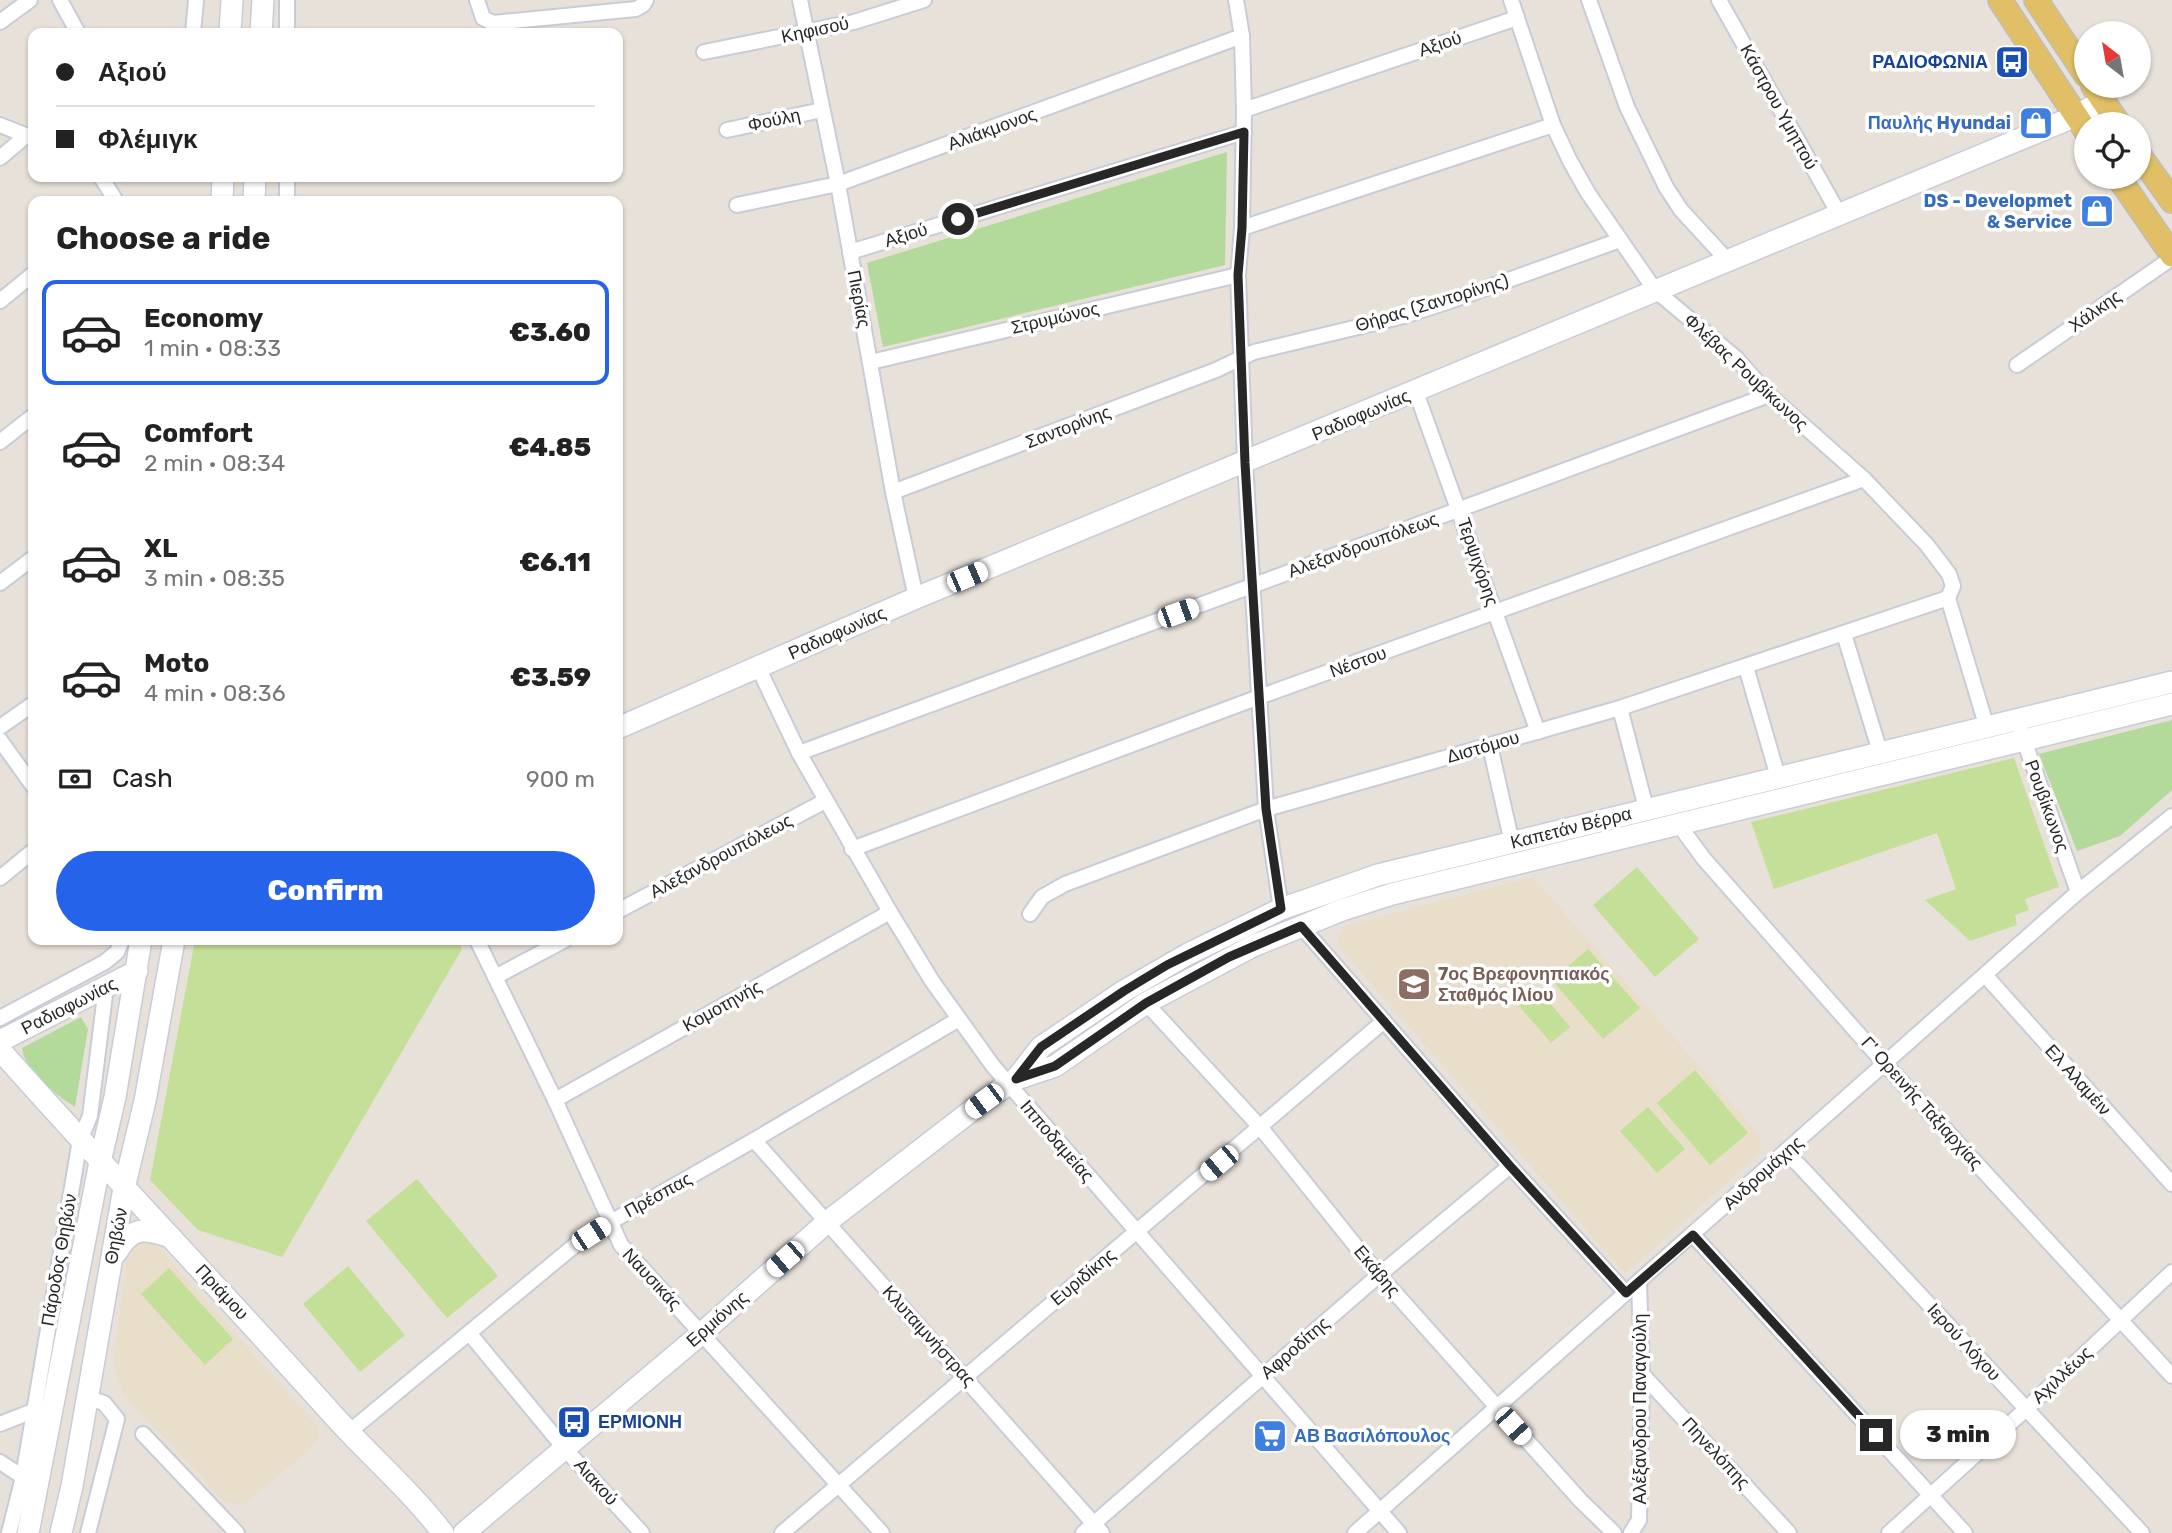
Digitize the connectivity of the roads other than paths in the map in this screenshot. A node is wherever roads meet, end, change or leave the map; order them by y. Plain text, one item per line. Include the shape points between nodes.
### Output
1 (30, 0) edge
2 (60, 0) edge
3 (196, 0) edge
4 (232, 0) edge
5 (263, 0) edge
6 (288, 0) edge
7 (477, 0) edge
8 (646, 0) edge
9 (800, 0) edge
10 (924, 0) edge
11 (1236, 0) edge
12 (1511, 0) edge
13 (1588, 0) edge
14 (1719, 0) edge
15 (2000, 0) edge
16 (2036, 0) edge
17 (1517, 18) junction
18 (0, 22) edge
19 (75, 28) edge
20 (193, 28) edge
21 (230, 28) edge
22 (261, 28) edge
23 (287, 28) edge
24 (806, 32) junction
25 (1242, 36) junction
26 (704, 52) dead end
27 (2074, 57) edge
28 (822, 110) junction
29 (1244, 110) junction
30 (2074, 112) edge
31 (0, 125) edge
32 (1553, 125) junction
33 (2074, 126) edge
34 (727, 130) dead end
35 (1244, 132) junction
36 (28, 136) edge
37 (28, 138) edge
38 (0, 158) edge
39 (2151, 171) edge
40 (838, 184) junction
41 (2126, 189) edge
42 (2172, 201) edge
43 (737, 205) dead end
44 (1839, 214) junction
45 (1242, 228) junction
46 (1620, 240) junction
47 (850, 252) junction
48 (2172, 256) edge
49 (1728, 261) junction
50 (1238, 275) junction
51 (28, 278) edge
52 (1655, 290) junction
53 (0, 301) edge
54 (1241, 358) junction
55 (872, 362) junction
56 (2017, 365) dead end
57 (1416, 392) junction
58 (1769, 395) junction
59 (28, 420) edge
60 (0, 443) edge
61 (1245, 463) junction
62 (1864, 478) junction
63 (893, 492) junction
64 (1460, 510) junction
65 (28, 562) edge
66 (0, 583) edge
67 (1254, 585) junction
68 (916, 598) junction
69 (1948, 598) junction
70 (1496, 613) junction
71 (1844, 634) junction
72 (758, 667) junction
73 (1746, 667) junction
74 (2172, 682) edge
75 (1259, 697) junction
76 (2172, 704) edge
77 (28, 707) edge
78 (1620, 708) junction
79 (2092, 712) junction
80 (2017, 720) junction
81 (2046, 725) junction
82 (623, 726) edge
83 (0, 727) edge
84 (1986, 727) junction
85 (1538, 732) junction
86 (0, 740) edge
87 (2024, 740) junction
88 (1490, 746) junction
89 (1880, 752) junction
90 (799, 753) junction
91 (1778, 777) junction
92 (28, 779) edge
93 (825, 801) junction
94 (1646, 808) junction
95 (1266, 809) junction
96 (2172, 816) edge
97 (1679, 825) junction
98 (1512, 843) junction
99 (852, 849) junction
100 (28, 855) edge
101 (0, 878) edge
102 (2078, 892) junction
103 (623, 908) edge
104 (1281, 909) junction
105 (890, 912) junction
106 (1030, 914) dead end
107 (1301, 926) junction
108 (120, 945) edge
109 (140, 945) edge
110 (173, 945) edge
111 (479, 945) edge
112 (556, 945) edge
113 (137, 971) junction
114 (1985, 975) junction
115 (495, 977) junction
116 (107, 987) junction
117 (1146, 1003) junction
118 (0, 1018) edge
119 (959, 1019) junction
120 (1384, 1021) junction
121 (0, 1041) edge
122 (0, 1051) edge
123 (1885, 1064) junction
124 (1012, 1082) junction
125 (555, 1100) junction
126 (1261, 1128) junction
127 (80, 1140) junction
128 (754, 1140) junction
129 (1785, 1153) junction
130 (100, 1162) junction
131 (1510, 1166) junction
132 (2172, 1184) edge
133 (124, 1188) junction
134 (827, 1222) junction
135 (609, 1223) junction
136 (1137, 1232) junction
137 (1693, 1235) junction
138 (171, 1237) junction
139 (110, 1264) junction
140 (2172, 1272) edge
141 (1379, 1275) junction
142 (1639, 1282) junction
143 (1626, 1293) junction
144 (2121, 1320) junction
145 (702, 1333) junction
146 (470, 1334) junction
147 (1642, 1374) junction
148 (1263, 1376) junction
149 (2172, 1376) edge
150 (966, 1377) junction
151 (88, 1398) junction
152 (44, 1408) junction
153 (1496, 1408) junction
154 (2026, 1409) junction
155 (0, 1424) edge
156 (349, 1432) junction
157 (143, 1434) dead end
158 (565, 1449) junction
159 (0, 1462) edge
160 (23, 1477) junction
161 (838, 1485) junction
162 (1931, 1495) junction
163 (1380, 1511) junction
164 (1093, 1530) edge
165 (9, 1533) edge
166 (29, 1533) edge
167 (61, 1533) edge
168 (88, 1533) edge
169 (237, 1533) edge
170 (443, 1533) edge
171 (464, 1533) edge
172 (642, 1533) edge
173 (782, 1533) edge
174 (882, 1533) edge
175 (1355, 1533) edge
176 (1399, 1533) edge
177 (1614, 1533) edge
178 (1631, 1533) edge
179 (1790, 1533) edge
180 (1889, 1533) edge
181 (1965, 1533) edge
182 (2142, 1533) edge

1 - 18 street
2 - 19 street
3 - 20 street
4 - 21 street
5 - 22 street
6 - 23 street
7 - 8 street via 483,18 494,23 636,9
9 - 24 street, Πιερίας
10 - 24 street, Κηφισού
11 - 25 street
12 - 17 street, Φλέβας Ρουβίκωνος
13 - 49 street via 1627,107 1666,187
14 - 44 street, Κάστρου Υμηττού
15 - 30 main road
16 - 27 main road
17 - 29 street, Αξιού
17 - 32 street, Φλέβας Ρουβίκωνος
24 - 26 street, Κηφισού
24 - 28 street, Πιερίας
25 - 29 street
25 - 40 street, Αλιάκμονος
28 - 34 street, Φούλη
28 - 40 street, Πιερίας
29 - 35 street
31 - 36 street
32 - 45 street
32 - 46 street, Φλέβας Ρουβίκωνος via 1588,193
33 - 44 street, Ραδιοφωνίας
35 - 45 street
35 - 47 street, Αξιού
37 - 38 street
39 - 42 main road
40 - 43 street, Αλιάκμονος
40 - 47 street, Πιερίας
41 - 48 main road
44 - 49 street, Ραδιοφωνίας
45 - 50 street
46 - 52 street, Φλέβας Ρουβίκωνος
46 - 54 street, Θήρας (Σαντορίνης) via 1404,316
47 - 55 street, Πιερίας
48 - 56 street, Χάλκης
49 - 52 street, Ραδιοφωνίας
50 - 54 street
50 - 55 street, Στρυμώνος
51 - 53 street
52 - 57 street, Ραδιοφωνίας
52 - 58 street, Φλέβας Ρουβίκωνος via 1736,358
54 - 61 street
54 - 63 street, Σαντορίνης
55 - 63 street, Πιερίας
57 - 61 street, Ραδιοφωνίας
57 - 64 street, Τερψιχόρης
58 - 62 street, Φλέβας Ρουβίκωνος
58 - 64 street, Αλεξανδρουπόλεως
59 - 60 street
61 - 67 street
61 - 68 street, Ραδιοφωνίας
62 - 69 street, Φλέβας Ρουβίκωνος via 1949,575 1953,586
62 - 70 street, Νέστου
63 - 68 street, Πιερίας
64 - 67 street, Αλεξανδρουπόλεως
64 - 70 street, Τερψιχόρης
65 - 66 street
67 - 75 street
67 - 90 street, Αλεξανδρουπόλεως
68 - 72 street, Ραδιοφωνίας
69 - 71 street, Διστόμου
69 - 84 street, Φλέβας Ρουβίκωνος
70 - 75 street, Νέστου
70 - 85 street, Τερψιχόρης
71 - 73 street, Διστόμου
71 - 89 street
72 - 82 street, Ραδιοφωνίας
72 - 90 street, Ιπποδαμείας
73 - 78 street, Διστόμου
73 - 91 street
74 - 79 street, Καπετάν Βέρρα
75 - 95 street
75 - 99 street, Νέστου
76 - 79 street, Καπετάν Βέρρα
77 - 83 street
78 - 85 street, Διστόμου
78 - 94 street
79 - 81 street, Καπετάν Βέρρα
80 - 81 street, Καπετάν Βέρρα
80 - 84 street, Καπετάν Βέρρα
80 - 87 street, Ρουβίκωνος
81 - 87 street, Καπετάν Βέρρα
84 - 89 street, Καπετάν Βέρρα
85 - 88 street, Διστόμου
86 - 92 street
87 - 97 street, Καπετάν Βέρρα
87 - 102 street, Ρουβίκωνος
88 - 95 street, Διστόμου
88 - 98 street
89 - 91 street, Καπετάν Βέρρα
90 - 93 street, Ιπποδαμείας
91 - 94 street, Καπετάν Βέρρα
93 - 99 street, Ιπποδαμείας
93 - 103 street, Αλεξανδρουπόλεως
94 - 98 street, Καπετάν Βέρρα
95 - 104 street
95 - 106 street, Διστόμου via 1065,884 1042,897
96 - 102 street, Ανδρομάχης
97 - 107 street, Καπετάν Βέρρα via 1392,894
97 - 123 street, Γ' Ορεινής Ταξιαρχίας
98 - 104 street, Καπετάν Βέρρα via 1378,875
99 - 105 street, Ιπποδαμείας
100 - 101 street
102 - 114 street, Ανδρομάχης
104 - 124 street, Καπετάν Βέρρα via 1124,991 1041,1047
105 - 119 street, Ιπποδαμείας
105 - 125 street, Κομοτηνής
107 - 117 street, Καπετάν Βέρρα via 1229,957
107 - 120 street
108 - 118 street via 105,962
109 - 113 street, Θηβών
110 - 133 street, Θηβών
111 - 115 street, Ναυσικάς
112 - 115 street
113 - 116 street, Ραδιοφωνίας
113 - 130 street, Θηβών
114 - 123 street, Ανδρομάχης
114 - 132 street, Ελ Αλαμέιν
115 - 125 street, Ναυσικάς
116 - 121 street, Ραδιοφωνίας
116 - 127 street, Πάροδος Θηβών via 90,1116
117 - 124 street, Καπετάν Βέρρα via 1055,1066
117 - 126 street, Εκάβης
119 - 124 street, Ιπποδαμείας
119 - 128 street, Πρέσπας
120 - 126 street, Ευριδίκης
120 - 131 street
122 - 127 street, Πριάμου
123 - 129 street, Ανδρομάχης
123 - 144 street, Γ' Ορεινής Ταξιαρχίας
124 - 134 street, Ερμιόνης
124 - 136 street, Ιπποδαμείας
125 - 135 street, Ναυσικάς
126 - 136 street, Ευριδίκης
126 - 141 street, Εκάβης
127 - 130 street, Πριάμου
127 - 152 street, Πάροδος Θηβών
128 - 134 street, Κλυταιμνήστρας
128 - 135 street, Πρέσπας
129 - 137 street, Ανδρομάχης
129 - 154 street, Ιερού Λόχου
130 - 133 street, Πριάμου
130 - 152 street, Θηβών
131 - 141 street, Αφροδίτης
131 - 143 street
133 - 138 street, Πριάμου
133 - 139 street, Θηβών
134 - 145 street, Ερμιόνης
134 - 150 street, Κλυταιμνήστρας
135 - 145 street, Ναυσικάς via 621,1245
135 - 146 street, Πρέσπας via 574,1246
136 - 148 street, Ιπποδαμείας
136 - 150 street, Ευριδίκης
137 - 142 street, Ανδρομάχης
137 - 162 street
138 - 139 street via 141,1230 124,1241
138 - 156 street, Πριάμου
139 - 151 street, Θηβών
140 - 144 street, Αχιλλέως
141 - 148 street, Αφροδίτης
141 - 153 street, Εκάβης
142 - 143 street, Ανδρομάχης
142 - 147 street, Αλέξανδρου Παναγούλη
143 - 153 street, Ανδρομάχης
144 - 149 street, Γ' Ορεινής Ταξιαρχίας
144 - 154 street, Αχιλλέως
145 - 158 street, Ερμιόνης
145 - 161 street, Ναυσικάς
146 - 156 street, Πρέσπας
146 - 158 street, Αιακού
147 - 178 street, Αλέξανδρου Παναγούλη via 1639,1520
147 - 179 street, Πηνελόπης
148 - 163 street, Ιπποδαμείας
148 - 164 street, Αφροδίτης
150 - 161 street, Ευριδίκης
150 - 164 street, Κλυταιμνήστρας
151 - 167 street, Θηβών
151 - 168 street via 104,1403 117,1419
152 - 155 street
152 - 160 street, Πάροδος Θηβών
152 - 166 street, Θηβών
153 - 163 street, Ανδρομάχης
153 - 177 street, Εκάβης
154 - 162 street, Αχιλλέως
154 - 182 street, Ιερού Λόχου
156 - 170 street, Πριάμου
157 - 169 street
158 - 171 street, Ερμιόνης
158 - 172 street, Αιακού
159 - 160 street
160 - 165 street, Πάροδος Θηβών
161 - 173 street, Ευριδίκης
161 - 174 street, Ναυσικάς
162 - 180 street, Αχιλλέως
162 - 181 street
163 - 175 street, Ανδρομάχης
163 - 176 street, Ιπποδαμείας

